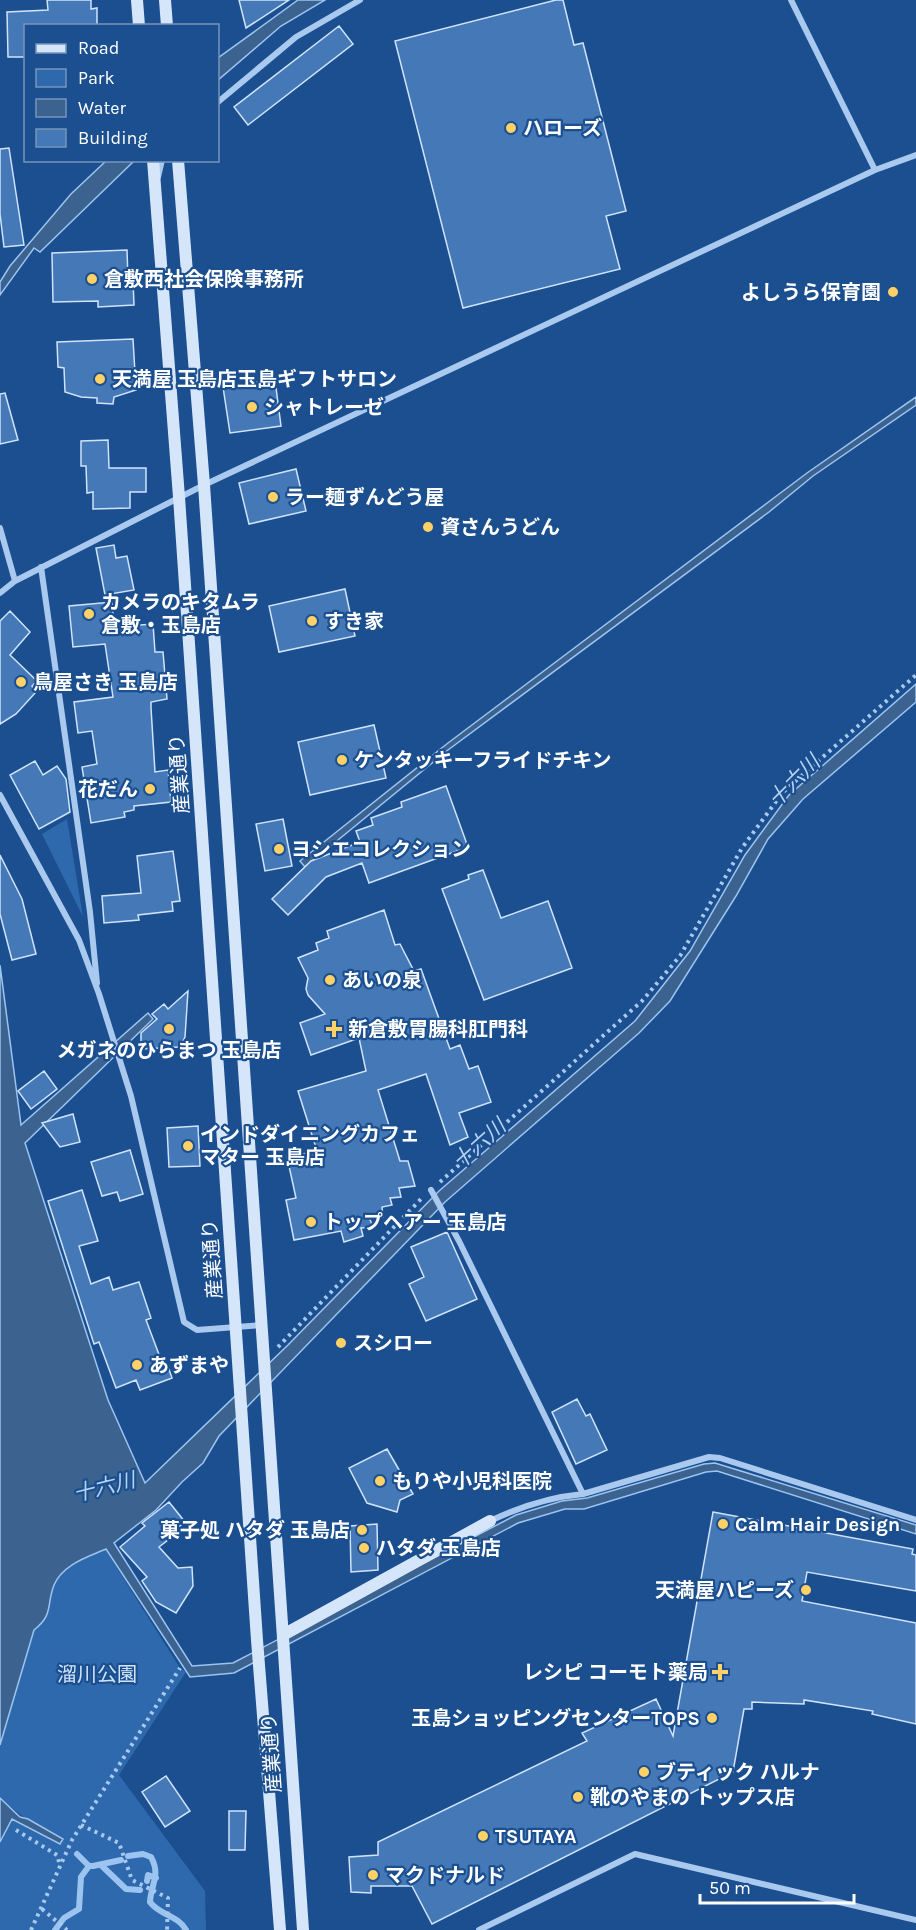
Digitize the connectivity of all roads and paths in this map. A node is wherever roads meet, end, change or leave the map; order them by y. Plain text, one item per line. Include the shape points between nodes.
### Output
1 (137, 0) edge
2 (165, 0) edge
3 (360, 0) edge
4 (791, 0) edge
5 (139, 24) edge
6 (167, 24) edge
7 (219, 101) edge
8 (916, 155) edge
9 (153, 162) edge
10 (161, 162) edge
11 (178, 162) edge
12 (875, 170) junction
13 (156, 183) junction
14 (204, 485) junction
15 (179, 497) junction
16 (0, 528) edge
17 (41, 567) junction
18 (15, 581) junction
19 (0, 593) edge
20 (916, 675) edge
21 (0, 795) edge
22 (99, 994) junction
23 (431, 1190) junction
24 (261, 1325) junction
25 (236, 1327) junction
26 (264, 1360) junction
27 (584, 1494) junction
28 (916, 1520) edge
29 (490, 1521) joint
30 (283, 1635) junction
31 (180, 1668) dead end
32 (81, 1825) junction
33 (16, 1830) dead end
34 (58, 1867) junction
35 (42, 1909) junction
36 (916, 1920) edge
37 (31, 1930) edge
38 (67, 1930) edge
39 (167, 1930) edge
40 (280, 1930) edge
41 (303, 1930) edge
42 (479, 1930) edge

1 - 5 street
2 - 6 street
3 - 7 street via 296,37
4 - 12 street
8 - 12 street
9 - 13 street, 産業通り
10 - 13 street
11 - 14 street
12 - 14 street
13 - 15 street, 産業通り
14 - 15 street
14 - 24 street
15 - 17 street
15 - 25 street, 産業通り
16 - 18 street
17 - 18 street
17 - 22 street
18 - 19 street
20 - 23 path via 783,792 742,848 680,956 642,1001
21 - 22 street via 79,940
22 - 25 street via 131,1096 184,1322 197,1330
23 - 26 path
23 - 27 street
24 - 25 street
24 - 26 street
25 - 40 street, 産業通り
26 - 30 street, 産業通り
27 - 28 street via 709,1457
27 - 29 street via 565,1496
29 - 30 street
30 - 41 street, 産業通り
31 - 32 path
32 - 34 path
32 - 39 path via 119,1843 132,1880 168,1898
33 - 34 path via 57,1855
34 - 35 path
35 - 37 path
35 - 38 path
36 - 42 street via 635,1854

